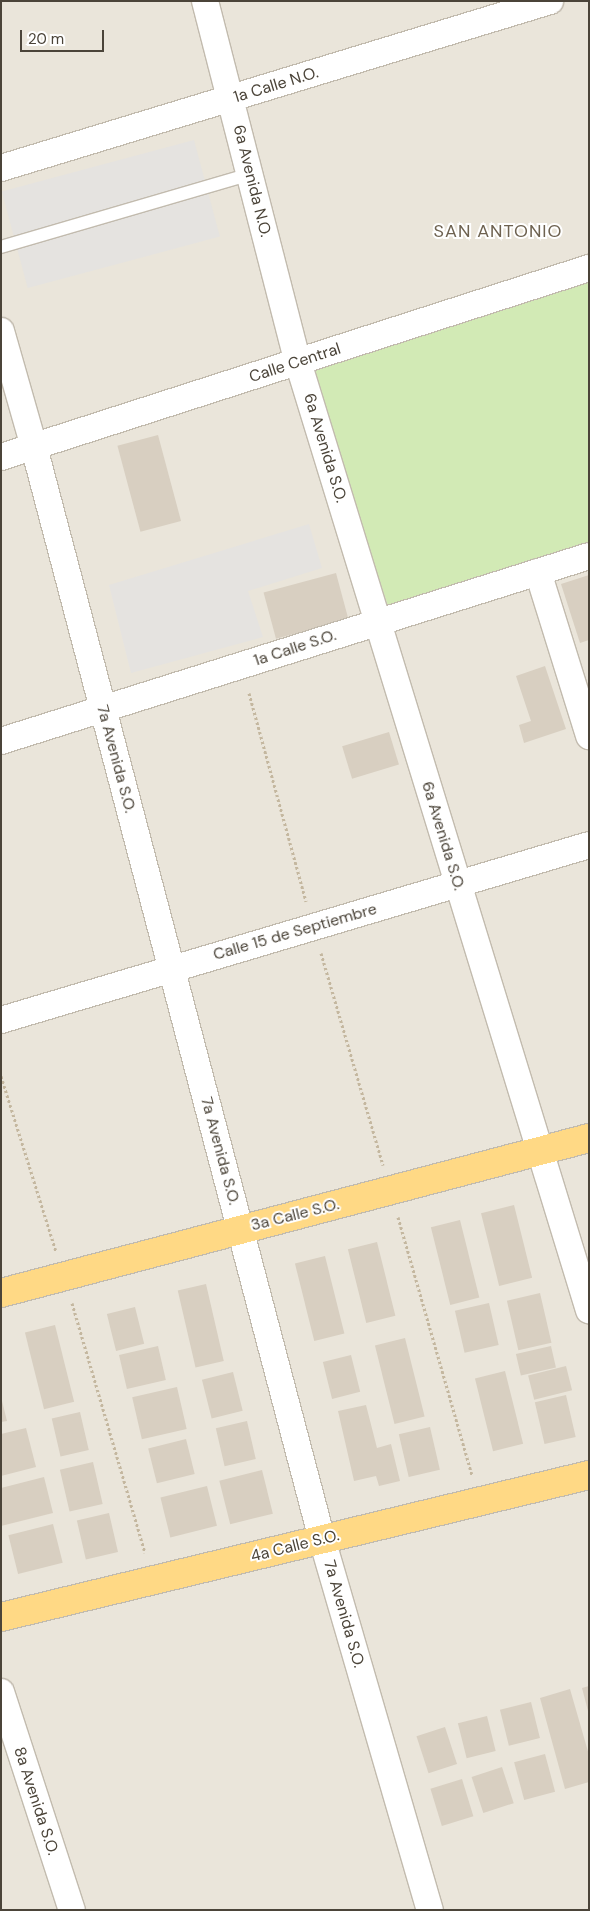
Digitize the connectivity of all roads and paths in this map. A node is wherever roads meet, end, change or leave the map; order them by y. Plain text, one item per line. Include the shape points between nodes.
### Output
1 (205, 1) edge
2 (550, 1) edge
3 (231, 98) junction
4 (1, 168) edge
5 (250, 174) junction
6 (1, 247) edge
7 (589, 268) edge
8 (1, 330) edge
9 (298, 362) junction
10 (34, 447) junction
11 (1, 457) edge
12 (589, 556) edge
13 (538, 572) junction
14 (378, 622) junction
15 (103, 709) junction
16 (589, 736) edge
17 (1, 741) edge
18 (589, 846) edge
19 (458, 884) junction
20 (172, 969) junction
21 (1, 1020) edge
22 (1, 1076) edge
23 (589, 1138) edge
24 (540, 1151) junction
25 (390, 1190) junction
26 (240, 1229) junction
27 (64, 1276) junction
28 (1, 1293) edge
29 (589, 1310) edge
30 (589, 1475) edge
31 (479, 1502) junction
32 (322, 1539) junction
33 (153, 1580) junction
34 (1, 1617) edge
35 (1, 1692) edge
36 (72, 1910) edge
37 (430, 1910) edge

1 - 3 street, 6a Avenida N.O.
2 - 3 street, 1a Calle N.O.
3 - 4 street, 1a Calle N.O.
3 - 5 street, 6a Avenida N.O.
5 - 6 lane
5 - 9 street, 6a Avenida N.O.
7 - 9 street, Calle Central
8 - 10 street, 7a Avenida S.O.
9 - 10 street, Calle Central
9 - 14 street, 6a Avenida S.O.
10 - 11 street, Calle Central
10 - 15 street, 7a Avenida S.O.
12 - 13 street, 1a Calle S.O.
13 - 14 street, 1a Calle S.O.
13 - 16 street
14 - 15 street, 1a Calle S.O.
14 - 19 street, 6a Avenida S.O.
15 - 17 street, 1a Calle S.O.
15 - 20 street, 7a Avenida S.O.
18 - 19 street, Calle 15 de Septiembre
19 - 20 street, Calle 15 de Septiembre
19 - 24 street, 6a Avenida S.O.
20 - 21 street, Calle 15 de Septiembre
20 - 26 street, 7a Avenida S.O.
22 - 27 path
23 - 24 highway, 3a Calle S.O.
24 - 25 highway, 3a Calle S.O.
24 - 29 street, 6a Avenida S.O.
25 - 26 highway, 3a Calle S.O.
25 - 31 path
26 - 27 highway, 3a Calle S.O.
26 - 32 street, 7a Avenida S.O.
27 - 28 highway, 3a Calle S.O.
27 - 33 path
30 - 31 highway, 4a Calle S.O.
31 - 32 highway, 4a Calle S.O.
32 - 33 highway, 4a Calle S.O.
32 - 37 street, 7a Avenida S.O.
33 - 34 highway, 4a Calle S.O.
35 - 36 street, 8a Avenida S.O.

